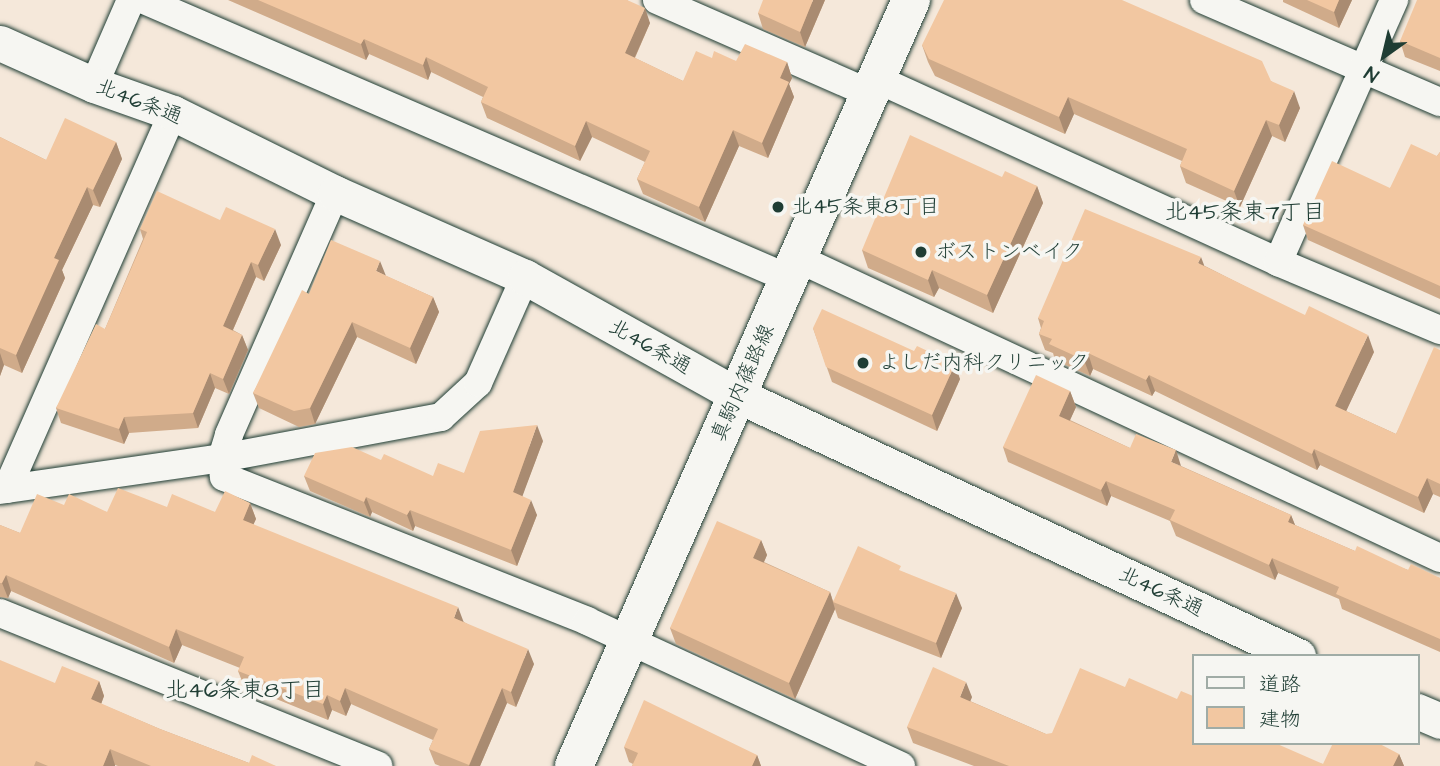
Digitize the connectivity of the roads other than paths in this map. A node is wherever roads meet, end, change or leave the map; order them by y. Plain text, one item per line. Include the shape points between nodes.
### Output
1 (131, 0) edge
2 (144, 0) edge
3 (657, 0) edge
4 (911, 0) edge
5 (1204, 0) edge
6 (1394, 0) edge
7 (2, 49) edge
8 (1363, 68) junction
9 (94, 85) junction
10 (874, 87) junction
11 (1440, 102) edge
12 (173, 113) junction
13 (335, 193) junction
14 (1279, 262) junction
15 (794, 269) junction
16 (525, 277) junction
17 (1440, 330) edge
18 (737, 395) junction
19 (222, 458) junction
20 (4, 489) edge
21 (1440, 558) edge
22 (0, 613) edge
23 (628, 640) junction
24 (1294, 654) edge
25 (1419, 712) edge
26 (1440, 721) edge
27 (378, 766) edge
28 (574, 766) edge
29 (901, 766) edge

1 - 9 street
2 - 15 street
3 - 10 street
4 - 10 main road, 真駒内篠路線
5 - 8 street
6 - 8 street
7 - 9 street, 北46条通
8 - 11 street
8 - 14 street
9 - 12 street, 北46条通
10 - 14 street
10 - 15 main road, 真駒内篠路線
12 - 13 street, 北46条通
12 - 20 street
13 - 16 street, 北46条通
13 - 19 street
14 - 17 street
15 - 18 main road, 真駒内篠路線
15 - 21 street
16 - 18 street, 北46条通
16 - 19 street via 478,383 441,417
18 - 23 main road, 真駒内篠路線
18 - 24 street, 北46条通
19 - 20 street
19 - 23 street via 224,477
22 - 27 street
23 - 28 main road, 真駒内篠路線
23 - 29 street
25 - 26 street

